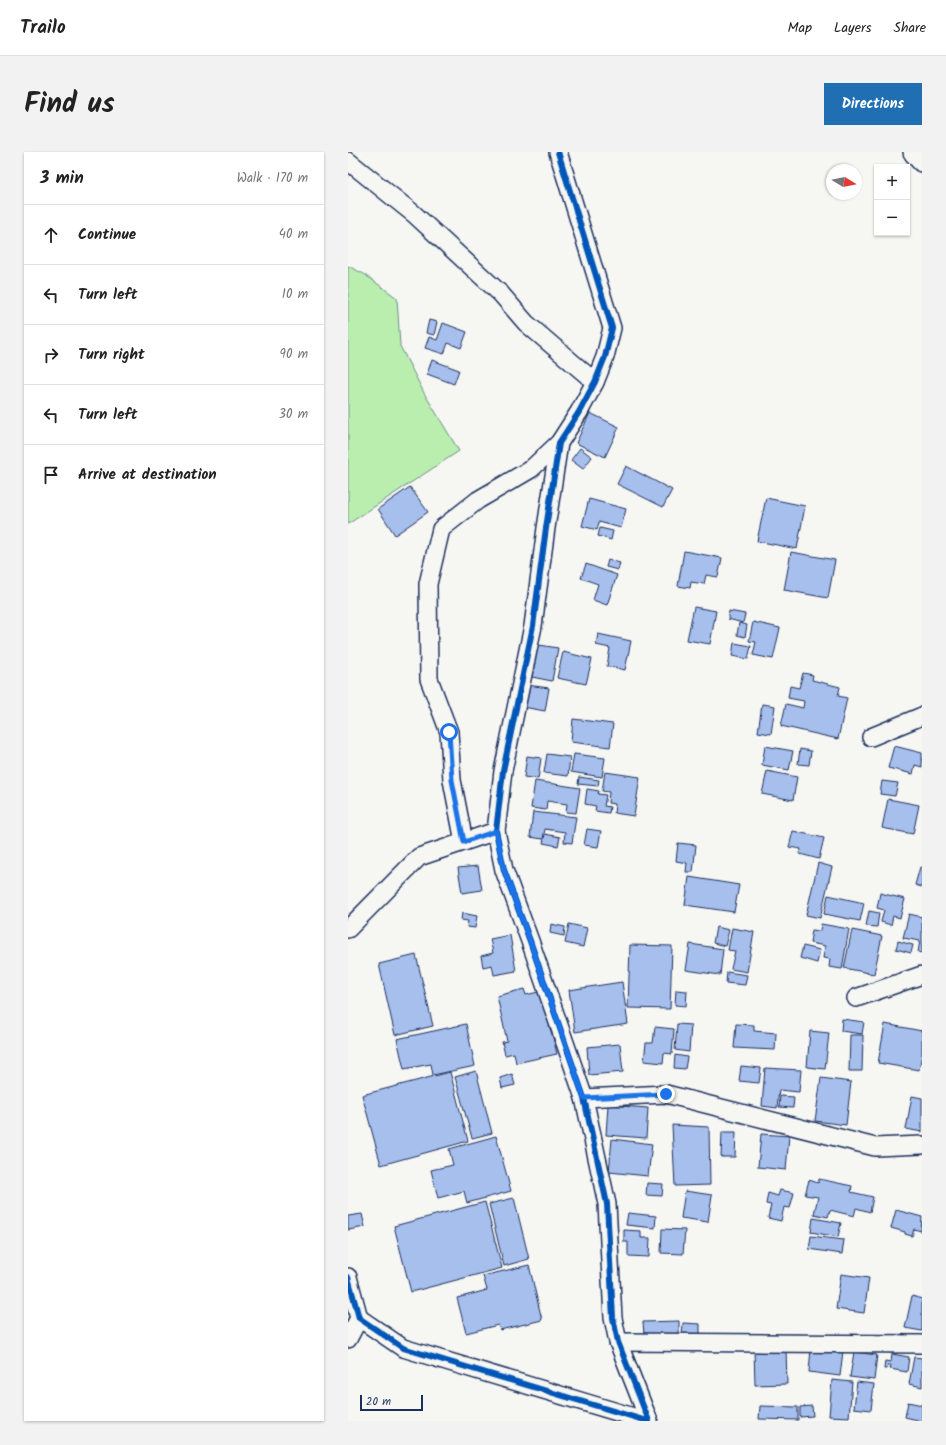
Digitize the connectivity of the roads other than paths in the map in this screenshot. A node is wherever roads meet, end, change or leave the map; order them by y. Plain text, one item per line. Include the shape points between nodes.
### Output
1 (558, 152) edge
2 (914, 152) edge
3 (348, 161) edge
4 (922, 161) edge
5 (595, 382) junction
6 (559, 443) junction
7 (922, 716) edge
8 (871, 737) dead end
9 (496, 831) junction
10 (464, 842) junction
11 (348, 929) edge
12 (922, 975) edge
13 (856, 998) dead end
14 (584, 1098) junction
15 (922, 1145) edge
16 (348, 1277) edge
17 (360, 1318) junction
18 (348, 1339) edge
19 (618, 1342) junction
20 (922, 1344) edge
21 (648, 1421) edge

1 - 5 street via 612,328 605,357
2 - 4 street
3 - 5 street via 414,214 501,294 526,323
5 - 6 street
6 - 9 street via 534,626 503,771
6 - 10 street via 531,469 478,500 441,529 431,570 428,584 429,679 449,732 452,780
7 - 8 street
9 - 10 street
9 - 14 street via 504,870
10 - 11 street via 419,857
12 - 13 street
14 - 15 street via 666,1094 875,1147
14 - 19 street via 607,1204 613,1318
16 - 17 street
17 - 18 street
17 - 21 street via 403,1348
19 - 20 street
19 - 21 street

